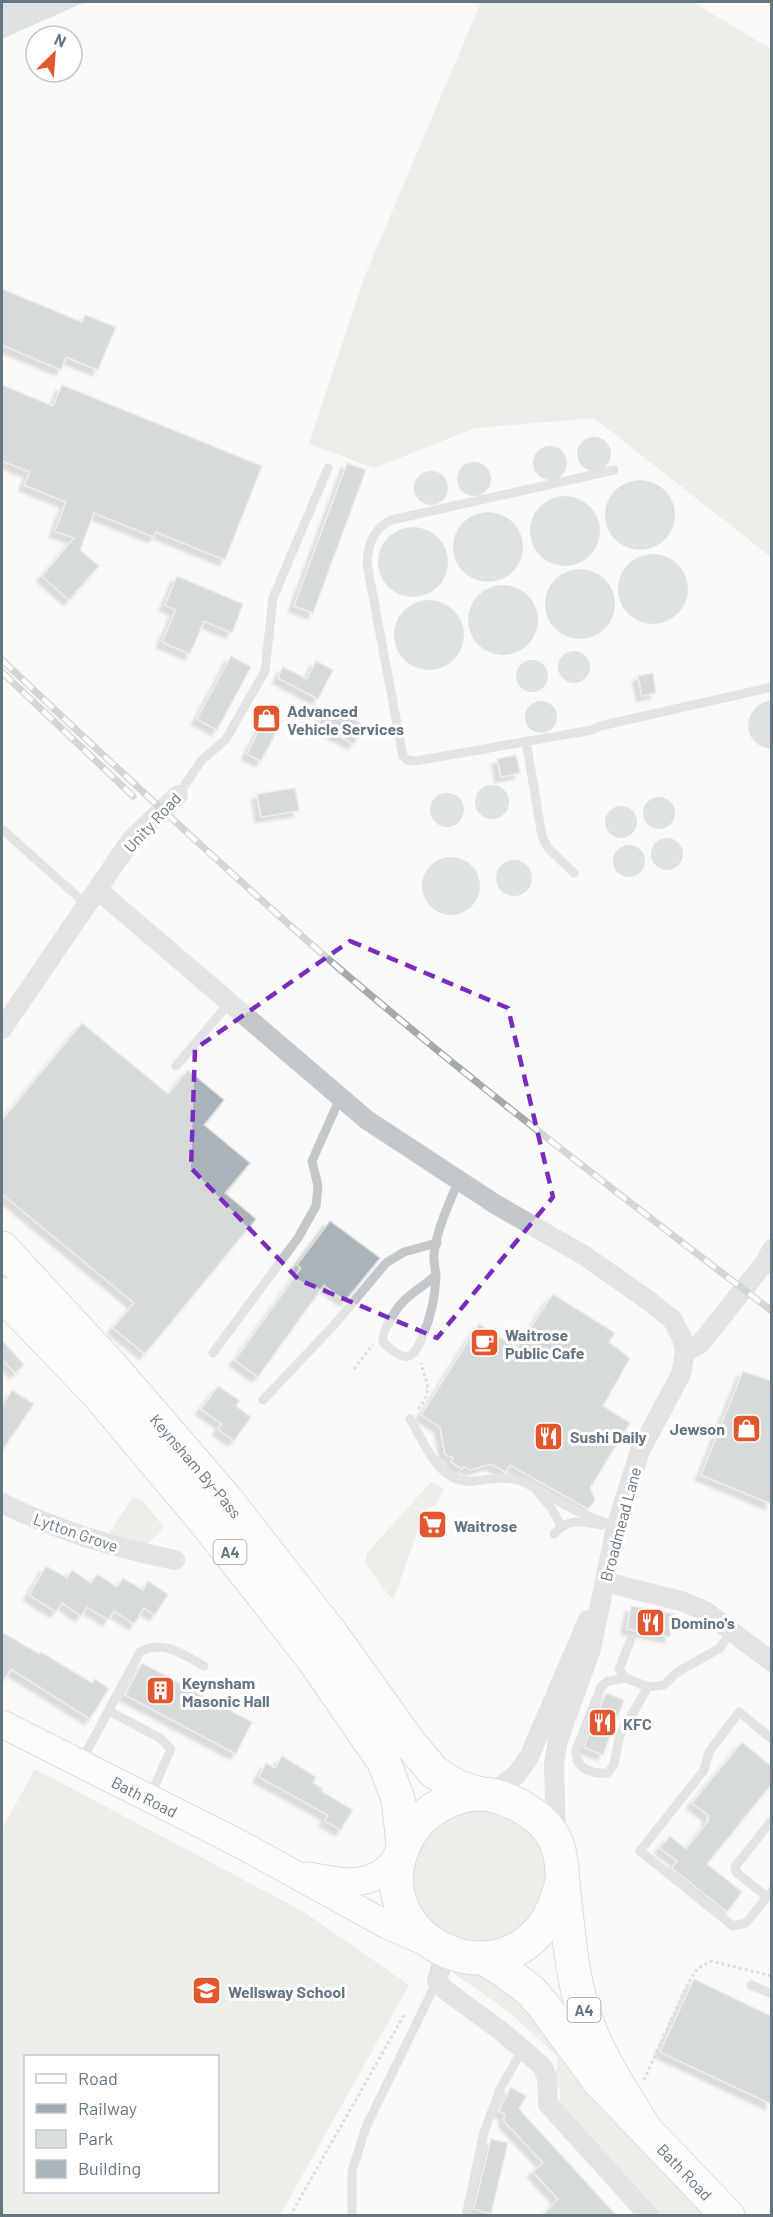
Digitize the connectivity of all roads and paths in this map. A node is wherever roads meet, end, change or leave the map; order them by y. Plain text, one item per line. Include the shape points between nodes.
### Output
1 (328, 468) dead end
2 (614, 470) dead end
3 (771, 687) edge
4 (526, 741) junction
5 (178, 795) joint
6 (2, 829) edge
7 (574, 873) dead end
8 (93, 898) junction
9 (229, 1003) junction
10 (2, 1029) edge
11 (176, 1066) dead end
12 (340, 1098) junction
13 (459, 1180) junction
14 (436, 1243) junction
15 (2, 1248) edge
16 (771, 1249) edge
17 (436, 1275) junction
18 (2, 1294) edge
19 (383, 1334) junction
20 (417, 1350) junction
21 (685, 1352) junction
22 (213, 1353) dead end
23 (354, 1369) dead end
24 (263, 1400) dead end
25 (410, 1419) joint
26 (532, 1486) junction
27 (2, 1503) edge
28 (561, 1526) junction
29 (616, 1527) junction
30 (554, 1534) dead end
31 (175, 1560) dead end
32 (603, 1587) junction
33 (732, 1630) junction
34 (631, 1639) dead end
35 (771, 1662) edge
36 (204, 1666) dead end
37 (627, 1678) junction
38 (648, 1687) junction
39 (109, 1711) junction
40 (2, 1724) edge
41 (771, 1739) edge
42 (80, 1764) junction
43 (485, 1795) junction
44 (149, 1798) junction
45 (771, 1820) edge
46 (557, 1843) junction
47 (402, 1848) junction
48 (288, 1871) junction
49 (562, 1881) junction
50 (769, 1894) edge
51 (439, 1959) junction
52 (485, 1959) junction
53 (771, 1976) edge
54 (751, 1985) dead end
55 (771, 1994) edge
56 (405, 2014) dead end
57 (523, 2049) junction
58 (642, 2084) dead end
59 (643, 2126) junction
60 (290, 2216) edge
61 (352, 2216) edge
62 (466, 2216) edge
63 (649, 2216) edge
64 (728, 2216) edge

1 - 5 lane, Unity Road via 273,598 265,671 226,739 201,761
2 - 4 lane via 391,520 374,534 368,551 367,564 403,756 416,761
3 - 4 lane via 592,730
4 - 7 lane via 542,836 548,848
5 - 8 street, Unity Road via 131,840
6 - 8 lane
8 - 9 street
8 - 10 street, Unity Road
9 - 11 lane
9 - 12 street
12 - 13 street
12 - 22 lane via 312,1161 318,1186 316,1206 298,1238
13 - 14 lane
13 - 21 street via 585,1256 645,1298 672,1319
14 - 17 lane
14 - 24 lane via 404,1252 386,1263
15 - 43 highway, Keynsham By-Pass / A4 via 226,1499 434,1772 456,1786
16 - 21 street via 700,1344
17 - 19 lane via 400,1305
17 - 20 lane via 429,1321
18 - 47 highway, Keynsham By-Pass / A4 via 98,1393 313,1659 384,1762 398,1799
19 - 20 lane via 386,1346 399,1356 406,1358
19 - 23 path
20 - 25 path via 428,1388 427,1398
21 - 29 street, Broadmead Lane via 681,1374 640,1450
25 - 26 lane via 428,1455 440,1469 469,1482 499,1478
26 - 28 lane
26 - 29 lane
27 - 31 street, Lytton Grove via 39,1522 105,1545 155,1547
28 - 29 lane via 572,1521
28 - 30 lane
29 - 32 street, Broadmead Lane
32 - 33 street via 681,1601 705,1611
32 - 43 street, Broadmead Lane via 530,1757 517,1774
32 - 46 street, Broadmead Lane via 591,1649 558,1740 554,1764
33 - 35 street
33 - 38 lane via 720,1648 676,1673 664,1685
34 - 37 lane via 619,1669
36 - 39 lane via 178,1651 161,1646 147,1648 140,1652
37 - 38 lane
37 - 38 lane via 608,1681 601,1687 576,1750 575,1759 582,1767 608,1773 623,1729
39 - 42 lane
39 - 44 lane via 159,1738 171,1749
40 - 42 main road, Bath Road
41 - 50 lane via 739,1712 709,1752 704,1770 640,1851 733,1926 746,1923
42 - 44 main road, Bath Road
43 - 46 highway, A4 via 522,1806 543,1822
43 - 47 highway, A4 via 458,1797 438,1805 423,1817
44 - 48 main road, Bath Road
45 - 50 lane via 735,1867 737,1873
46 - 49 highway, A4
47 - 48 main road, Bath Road via 383,1872 363,1882 334,1881
47 - 51 highway, A4 via 396,1872 401,1906
48 - 51 main road, Bath Road via 387,1925
49 - 52 highway, A4 via 552,1912 540,1931 518,1948
49 - 59 highway, A4 via 572,1959 586,2022 609,2071
51 - 52 highway, A4
51 - 57 street via 444,1989
51 - 61 lane via 366,2127 352,2171
52 - 59 highway, A4 via 531,1991 598,2080
53 - 58 path via 711,1960 698,1968
54 - 55 lane
56 - 60 path
57 - 62 lane via 501,2086 484,2132
57 - 63 street via 543,2066 548,2104
59 - 64 highway, Bath Road / A4

